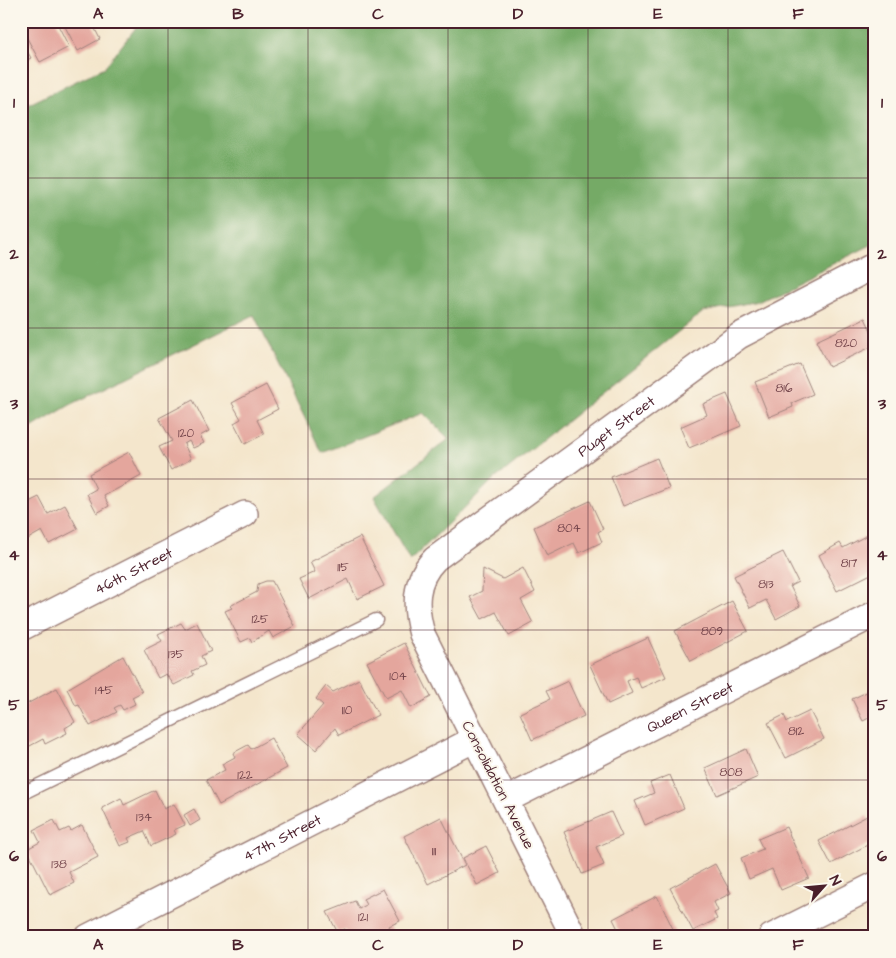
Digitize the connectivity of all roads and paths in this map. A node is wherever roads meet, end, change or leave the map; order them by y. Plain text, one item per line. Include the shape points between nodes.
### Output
1 (875, 266) edge
2 (245, 514) dead end
3 (875, 614) edge
4 (376, 620) dead end
5 (21, 628) edge
6 (422, 634) joint
7 (475, 739) junction
8 (21, 794) edge
9 (506, 800) junction
10 (875, 885) edge
11 (88, 937) edge
12 (574, 937) edge
13 (771, 937) edge

1 - 6 street, Puget Street via 738,336 435,558 419,583 417,608
2 - 5 street, 46th Street
3 - 9 street, Queen Street
4 - 8 lane
6 - 7 street, Consolidation Avenue
7 - 9 street, Consolidation Avenue
7 - 11 street, 47th Street
9 - 12 street, Consolidation Avenue
10 - 13 street

